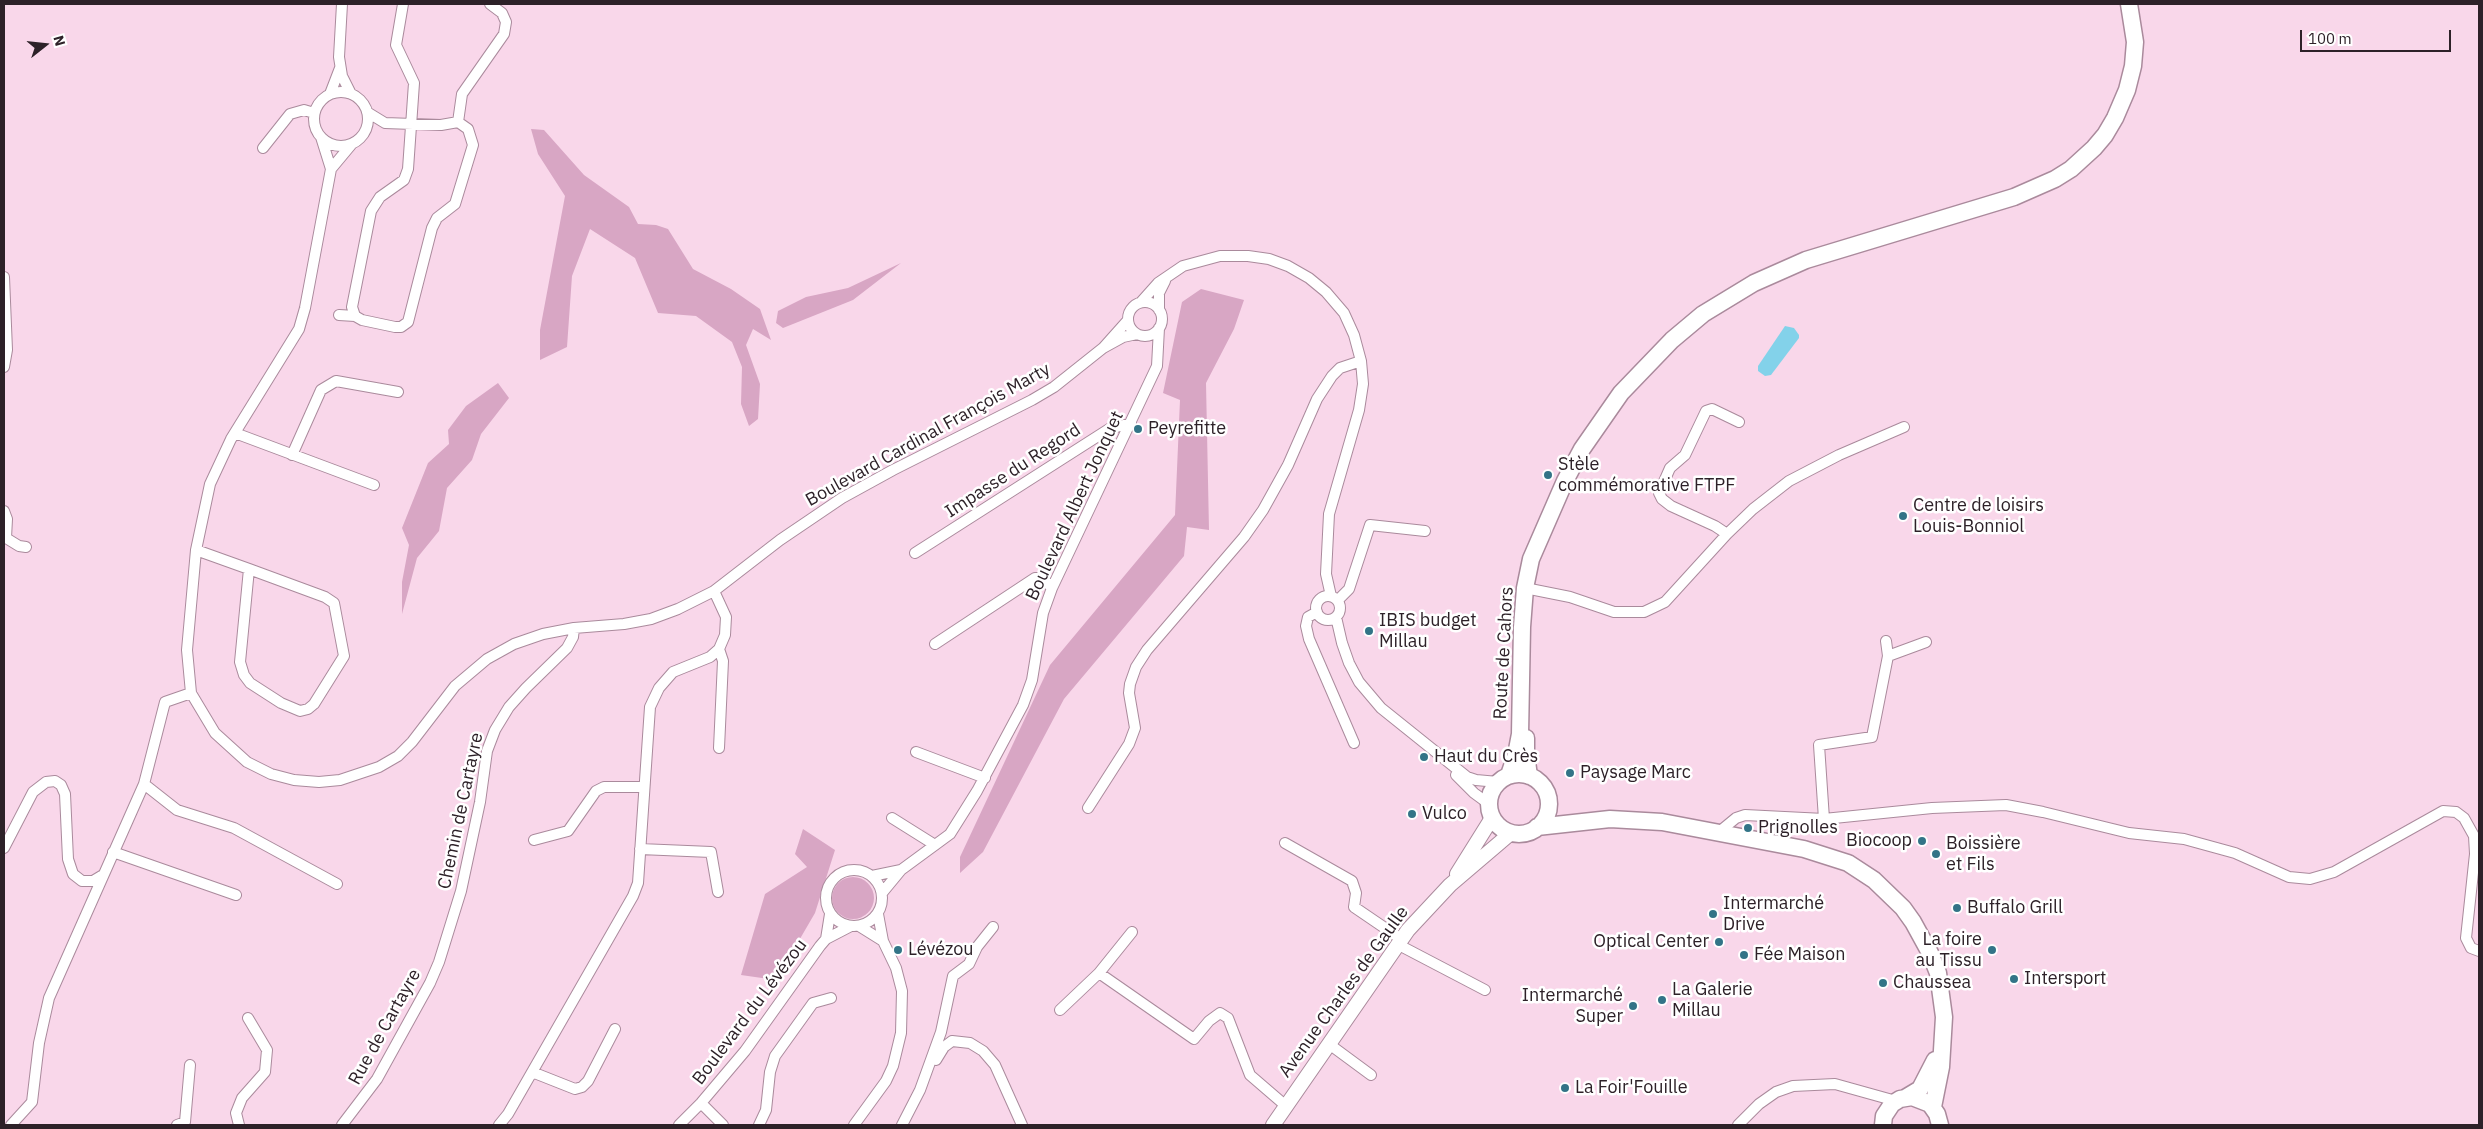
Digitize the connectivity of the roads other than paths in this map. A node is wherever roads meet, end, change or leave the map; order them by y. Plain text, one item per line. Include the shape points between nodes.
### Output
1 (342, 4) edge
2 (402, 4) edge
3 (490, 4) edge
4 (2129, 4) edge
5 (340, 68) junction
6 (330, 94) junction
7 (351, 94) junction
8 (367, 112) junction
9 (314, 113) junction
10 (458, 122) junction
11 (385, 123) junction
12 (412, 124) junction
13 (321, 137) junction
14 (361, 137) junction
15 (352, 144) junction
16 (263, 148) dead end
17 (331, 169) junction
18 (1170, 274) junction
19 (4, 277) edge
20 (1141, 302) junction
21 (1159, 310) junction
22 (339, 315) dead end
23 (355, 316) junction
24 (1128, 320) junction
25 (1159, 328) junction
26 (1141, 335) junction
27 (1103, 348) junction
28 (1158, 353) junction
29 (1361, 361) junction
30 (4, 367) edge
31 (398, 392) dead end
32 (1738, 422) dead end
33 (1131, 423) junction
34 (1904, 427) dead end
35 (235, 432) junction
36 (292, 455) junction
37 (374, 486) dead end
38 (4, 511) edge
39 (1425, 531) dead end
40 (1727, 534) junction
41 (26, 547) dead end
42 (196, 550) junction
43 (916, 553) dead end
44 (249, 569) junction
45 (1052, 588) junction
46 (1530, 588) junction
47 (714, 591) junction
48 (1330, 598) junction
49 (1317, 612) junction
50 (1332, 618) junction
51 (574, 628) junction
52 (1886, 641) dead end
53 (1926, 642) dead end
54 (935, 644) dead end
55 (719, 649) junction
56 (1888, 656) junction
57 (191, 693) junction
58 (1354, 743) dead end
59 (719, 748) dead end
60 (916, 752) dead end
61 (1435, 753) junction
62 (1529, 776) junction
63 (985, 778) junction
64 (1504, 779) junction
65 (144, 784) junction
66 (643, 787) junction
67 (1548, 806) junction
68 (1088, 808) dead end
69 (1491, 811) junction
70 (892, 818) dead end
71 (1824, 819) junction
72 (1589, 820) junction
73 (1537, 827) junction
74 (1511, 832) junction
75 (1719, 832) junction
76 (534, 840) dead end
77 (1285, 843) dead end
78 (935, 845) junction
79 (4, 848) edge
80 (640, 849) junction
81 (113, 852) junction
82 (901, 870) junction
83 (103, 875) junction
84 (872, 876) junction
85 (82, 881) junction
86 (337, 884) dead end
87 (1450, 885) junction
88 (718, 892) dead end
89 (882, 893) junction
90 (236, 895) dead end
91 (94, 896) junction
92 (830, 914) junction
93 (878, 914) junction
94 (855, 926) junction
95 (994, 927) dead end
96 (1132, 932) dead end
97 (447, 939) joint
98 (826, 939) junction
99 (883, 940) junction
100 (1399, 941) junction
101 (2479, 951) edge
102 (1098, 973) junction
103 (1485, 990) dead end
104 (831, 998) dead end
105 (1060, 1010) dead end
106 (248, 1018) dead end
107 (615, 1029) dead end
108 (1329, 1044) junction
109 (1942, 1047) junction
110 (190, 1065) dead end
111 (532, 1072) junction
112 (1371, 1075) dead end
113 (920, 1090) junction
114 (1870, 1094) junction
115 (1901, 1100) junction
116 (701, 1103) junction
117 (1286, 1106) junction
118 (1933, 1107) junction
119 (1883, 1121) edge
120 (11, 1125) edge
121 (177, 1125) edge
122 (239, 1125) edge
123 (342, 1125) edge
124 (499, 1125) edge
125 (679, 1125) edge
126 (723, 1125) edge
127 (759, 1125) edge
128 (854, 1125) edge
129 (902, 1125) edge
130 (1022, 1125) edge
131 (1273, 1125) edge
132 (1738, 1125) edge
133 (1940, 1125) edge

1 - 5 street
2 - 12 street via 396,46 414,83
3 - 10 street via 502,13 506,22 504,34 462,94
4 - 46 main road, Route de Cahors via 2135,42 2128,90 2100,142 2083,159 2055,179 2014,197 1778,271 1727,298 1672,340 1633,379 1601,421 1565,481 1542,534 1541,557
5 - 6 street
5 - 7 street
6 - 7 street
6 - 9 street via 317,105
7 - 8 street via 364,104
8 - 11 street
8 - 14 street via 368,121
9 - 13 street via 316,130
9 - 16 street via 304,110 290,114
10 - 12 street
10 - 23 street via 468,129 473,145 455,204 437,218 432,228 408,322 402,327 395,327
11 - 12 street
11 - 14 street
12 - 23 street via 404,180 380,197 371,211 352,307
13 - 15 street via 335,146
13 - 17 street
14 - 15 street
15 - 17 street
17 - 35 street via 305,308 298,329
18 - 20 street
18 - 21 street via 1159,293
18 - 29 street via 1183,266 1220,256 1269,259 1288,266 1310,278 1344,313
19 - 30 street via 7,350
20 - 21 street via 1152,304
20 - 24 street via 1130,310
21 - 25 street via 1162,319
22 - 23 street
24 - 26 street via 1129,325
24 - 27 street, Boulevard Cardinal François Marty
25 - 26 street
25 - 28 street, Boulevard Albert Jonquet
26 - 27 street, Boulevard Cardinal François Marty via 1123,338
26 - 28 street
27 - 47 street, Boulevard Cardinal François Marty via 1054,387 1032,400 842,498
28 - 33 street, Boulevard Albert Jonquet via 1157,366
29 - 48 street via 1363,384 1359,410 1329,514 1326,574
29 - 68 street via 1340,368 1332,376 1317,399 1264,510 1136,667 1129,693 1135,728 1129,744
31 - 36 street via 336,381 321,390
32 - 40 street via 1712,409 1706,411 1685,455 1670,468 1659,493 1671,506
33 - 43 street, Impasse du Regord via 1108,429
33 - 45 street, Boulevard Albert Jonquet
34 - 40 street via 1789,481
35 - 36 street
35 - 42 street via 210,484
36 - 37 street
38 - 41 street via 6,538
39 - 48 street via 1370,525 1350,589
40 - 46 street via 1665,602 1644,612 1614,612
42 - 44 street
42 - 57 street via 186,650
44 - 44 street via 334,603 344,656 308,709 300,710 282,703 250,683 244,675 240,662
45 - 54 street via 1042,578 1035,578
45 - 63 street, Boulevard Albert Jonquet via 1043,613 1032,680 1023,705
46 - 62 main road, Route de Cahors via 1526,754
46 - 64 main road, Route de Cahors via 1522,627 1520,734 1516,755
47 - 51 street, Boulevard Cardinal François Marty via 651,619
47 - 55 street via 726,617 725,635
48 - 49 street via 1317,604
48 - 50 street via 1341,607
49 - 50 street via 1321,618
49 - 58 street via 1308,617 1309,639
50 - 61 street via 1359,682 1370,697
51 - 57 street, Boulevard Cardinal François Marty via 514,644 487,659 455,686 398,756 361,775 340,780 294,780 271,774 247,762 215,733
51 - 97 street, Chemin de Cartayre via 567,648 526,688 495,730 487,751 466,867
52 - 56 street
53 - 56 street
55 - 59 street via 723,662
55 - 66 street via 710,657 673,672 660,688 650,707
56 - 71 street via 1872,737 1819,744
57 - 65 street via 165,702
60 - 63 street
61 - 64 street via 1467,777 1476,780
61 - 69 street
62 - 64 main road via 1519,774
62 - 67 main road via 1544,788
63 - 78 street, Boulevard Albert Jonquet via 950,834
64 - 69 main road via 1491,792
65 - 81 street
65 - 86 street via 177,810 234,828
66 - 76 street via 604,787 596,791 568,831
66 - 80 street
67 - 72 main road via 1566,818
67 - 73 main road via 1545,818
69 - 74 main road via 1500,827
69 - 87 main road
70 - 78 street
71 - 75 street via 1744,815
71 - 101 street via 1932,808 2006,805 2128,833 2184,839 2236,853 2289,877 2310,879 2334,872 2443,811 2456,812 2464,818 2474,836 2466,938 2471,948
72 - 73 main road
72 - 75 main road via 1652,821
73 - 74 main road via 1522,833
74 - 87 main road
75 - 109 main road via 1804,849 1848,864 1874,880 1903,908 1922,937 1938,973 1944,1016
77 - 100 street via 1352,881 1356,893 1354,906
78 - 82 street, Boulevard Albert Jonquet
79 - 85 street via 33,792 46,782 55,781 65,794 68,859 73,874
80 - 88 street via 711,852
80 - 111 street via 638,883 633,896
81 - 83 street
81 - 90 street
82 - 84 street, Boulevard Albert Jonquet
82 - 89 street, Boulevard Albert Jonquet
83 - 85 street via 93,881
83 - 91 street
84 - 89 street
84 - 92 street via 857,870 834,878 826,892
85 - 91 street
87 - 100 main road, Avenue Charles de Gaulle
89 - 93 street
91 - 120 street via 49,998 39,1043 32,1102
92 - 94 street via 840,923
92 - 98 street, Boulevard du Lévézou
93 - 94 street via 873,920
93 - 99 street
94 - 98 street, Boulevard du Lévézou
94 - 99 street
95 - 113 street via 977,946 969,964 953,976 941,1032
96 - 102 street
97 - 123 street, Rue de Cartayre via 430,983 377,1079
98 - 116 street, Boulevard du Lévézou via 745,1051
99 - 128 street via 902,991 901,1034 886,1081
100 - 103 street
100 - 108 main road, Avenue Charles de Gaulle
102 - 105 street
102 - 117 street via 1194,1040 1209,1021 1220,1014 1228,1018 1250,1075
104 - 127 street via 814,1003 775,1056 766,1110
106 - 122 street via 267,1050 265,1072 242,1098 236,1113
107 - 111 street via 588,1081 582,1086 575,1089
108 - 112 street
108 - 117 main road, Avenue Charles de Gaulle
109 - 115 main road via 1925,1082
109 - 118 main road
110 - 121 street via 185,1122
111 - 124 street
113 - 129 street
113 - 130 street via 944,1047 952,1041 970,1044 990,1056
114 - 115 street
114 - 119 street
114 - 132 street via 1835,1084 1794,1086 1776,1092
115 - 118 main road via 1922,1099
115 - 119 main road
116 - 125 street, Boulevard du Lévézou
116 - 126 street
117 - 131 main road, Avenue Charles de Gaulle
118 - 133 main road

